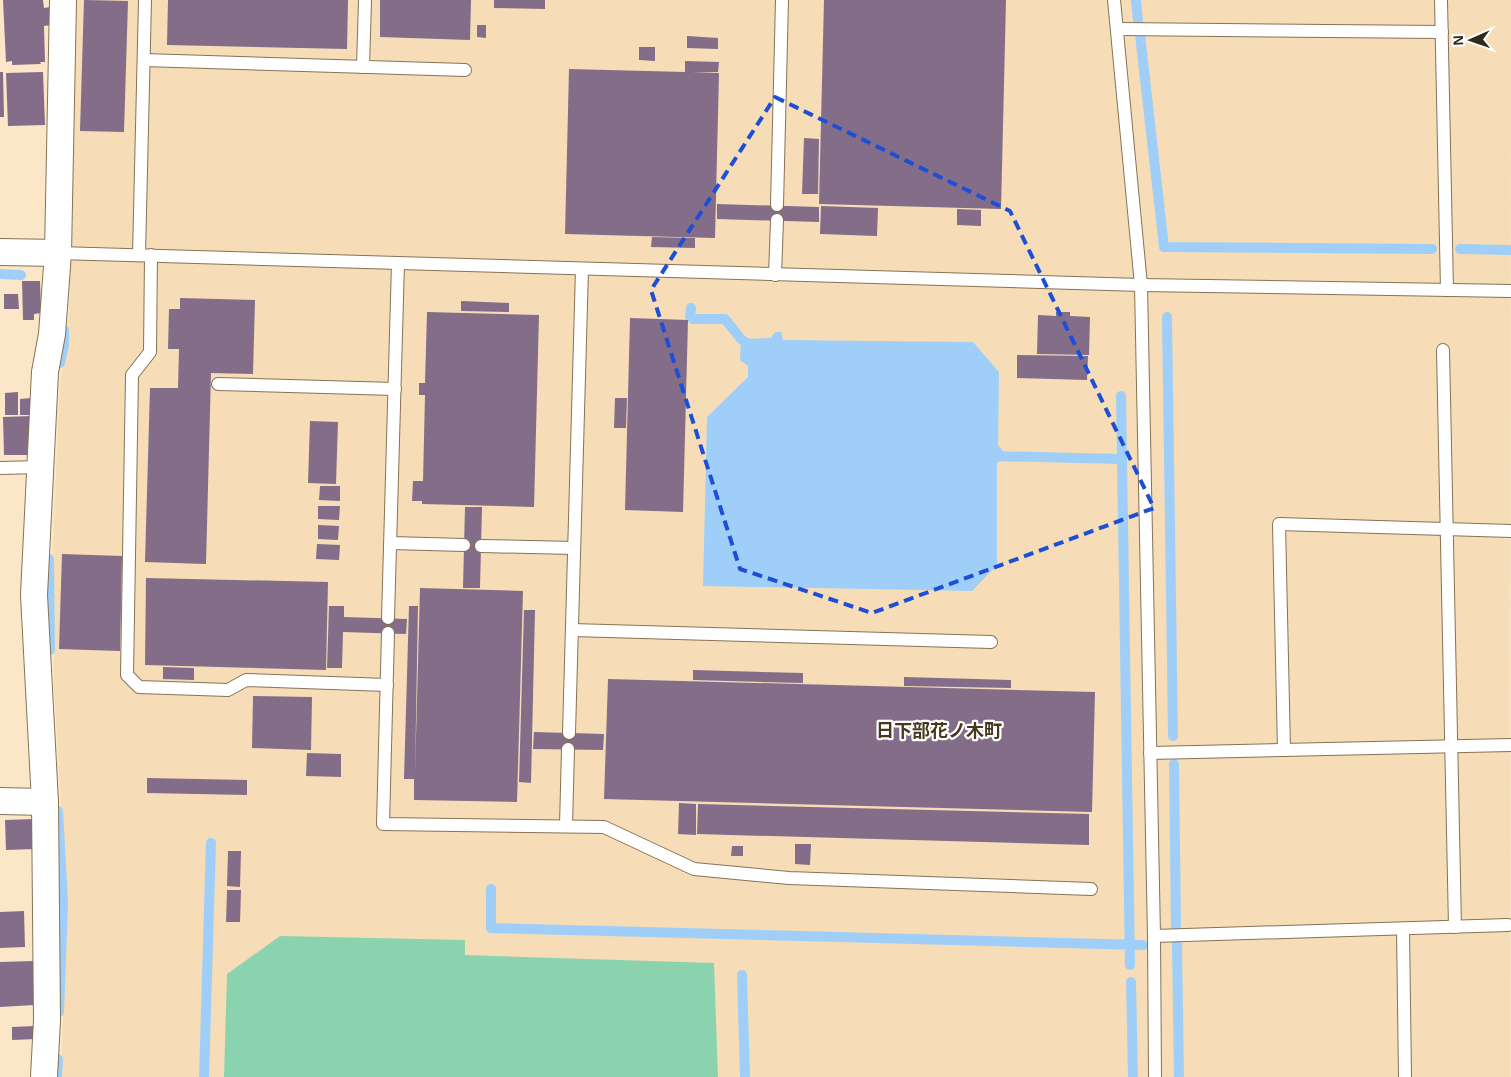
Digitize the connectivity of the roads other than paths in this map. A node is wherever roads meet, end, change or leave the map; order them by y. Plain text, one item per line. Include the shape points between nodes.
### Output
1 (63, 0) edge
2 (146, 0) edge
3 (365, 0) edge
4 (782, 0) edge
5 (1114, 0) edge
6 (1441, 0) edge
7 (1118, 29) junction
8 (1442, 32) junction
9 (144, 60) junction
10 (363, 67) junction
11 (465, 70) dead end
12 (777, 205) dead end
13 (777, 220) dead end
14 (0, 252) edge
15 (58, 253) junction
16 (145, 255) junction
17 (398, 263) junction
18 (582, 269) junction
19 (775, 274) junction
20 (1141, 285) junction
21 (1447, 290) junction
22 (1511, 290) edge
23 (1443, 350) dead end
24 (218, 384) dead end
25 (394, 389) junction
26 (39, 467) junction
27 (0, 468) edge
28 (1447, 529) junction
29 (1511, 531) edge
30 (390, 543) junction
31 (464, 545) dead end
32 (481, 546) dead end
33 (574, 548) junction
34 (388, 618) dead end
35 (572, 630) junction
36 (388, 633) dead end
37 (991, 642) dead end
38 (387, 685) junction
39 (569, 733) dead end
40 (1511, 745) edge
41 (1451, 746) junction
42 (568, 749) dead end
43 (1284, 750) junction
44 (1150, 753) junction
45 (0, 802) edge
46 (45, 802) junction
47 (566, 826) junction
48 (1091, 889) dead end
49 (1508, 925) dead end
50 (1455, 927) junction
51 (1403, 929) junction
52 (1154, 936) junction
53 (44, 1077) edge
54 (1155, 1077) edge
55 (1405, 1077) edge

1 - 15 street
2 - 9 lane
3 - 10 lane
4 - 12 lane
5 - 7 lane
6 - 8 lane
7 - 8 lane
7 - 20 lane
8 - 21 lane
9 - 10 lane
9 - 16 lane
10 - 11 lane
13 - 19 lane
14 - 15 street
15 - 16 lane
15 - 26 street
16 - 17 lane
16 - 38 lane via 150,352 132,375 127,675 139,688 228,690 246,680
17 - 18 lane
17 - 25 lane
18 - 19 lane
18 - 33 lane
19 - 20 lane
20 - 21 lane
20 - 44 lane
21 - 22 lane
23 - 28 lane
24 - 25 lane
25 - 30 lane
26 - 27 lane
26 - 46 street via 34,595
28 - 29 lane
28 - 41 lane
28 - 43 lane via 1280,524
30 - 31 lane
30 - 34 lane
32 - 33 lane
33 - 35 lane
35 - 37 lane
35 - 39 lane
36 - 38 lane
38 - 47 lane via 383,824
40 - 41 lane
41 - 43 lane
41 - 50 lane
42 - 47 lane
43 - 44 lane
44 - 52 lane
45 - 46 street
46 - 53 street via 47,1020
47 - 48 lane via 604,827 694,869 789,878
49 - 50 lane
50 - 51 lane
51 - 52 lane
51 - 55 lane
52 - 54 lane

